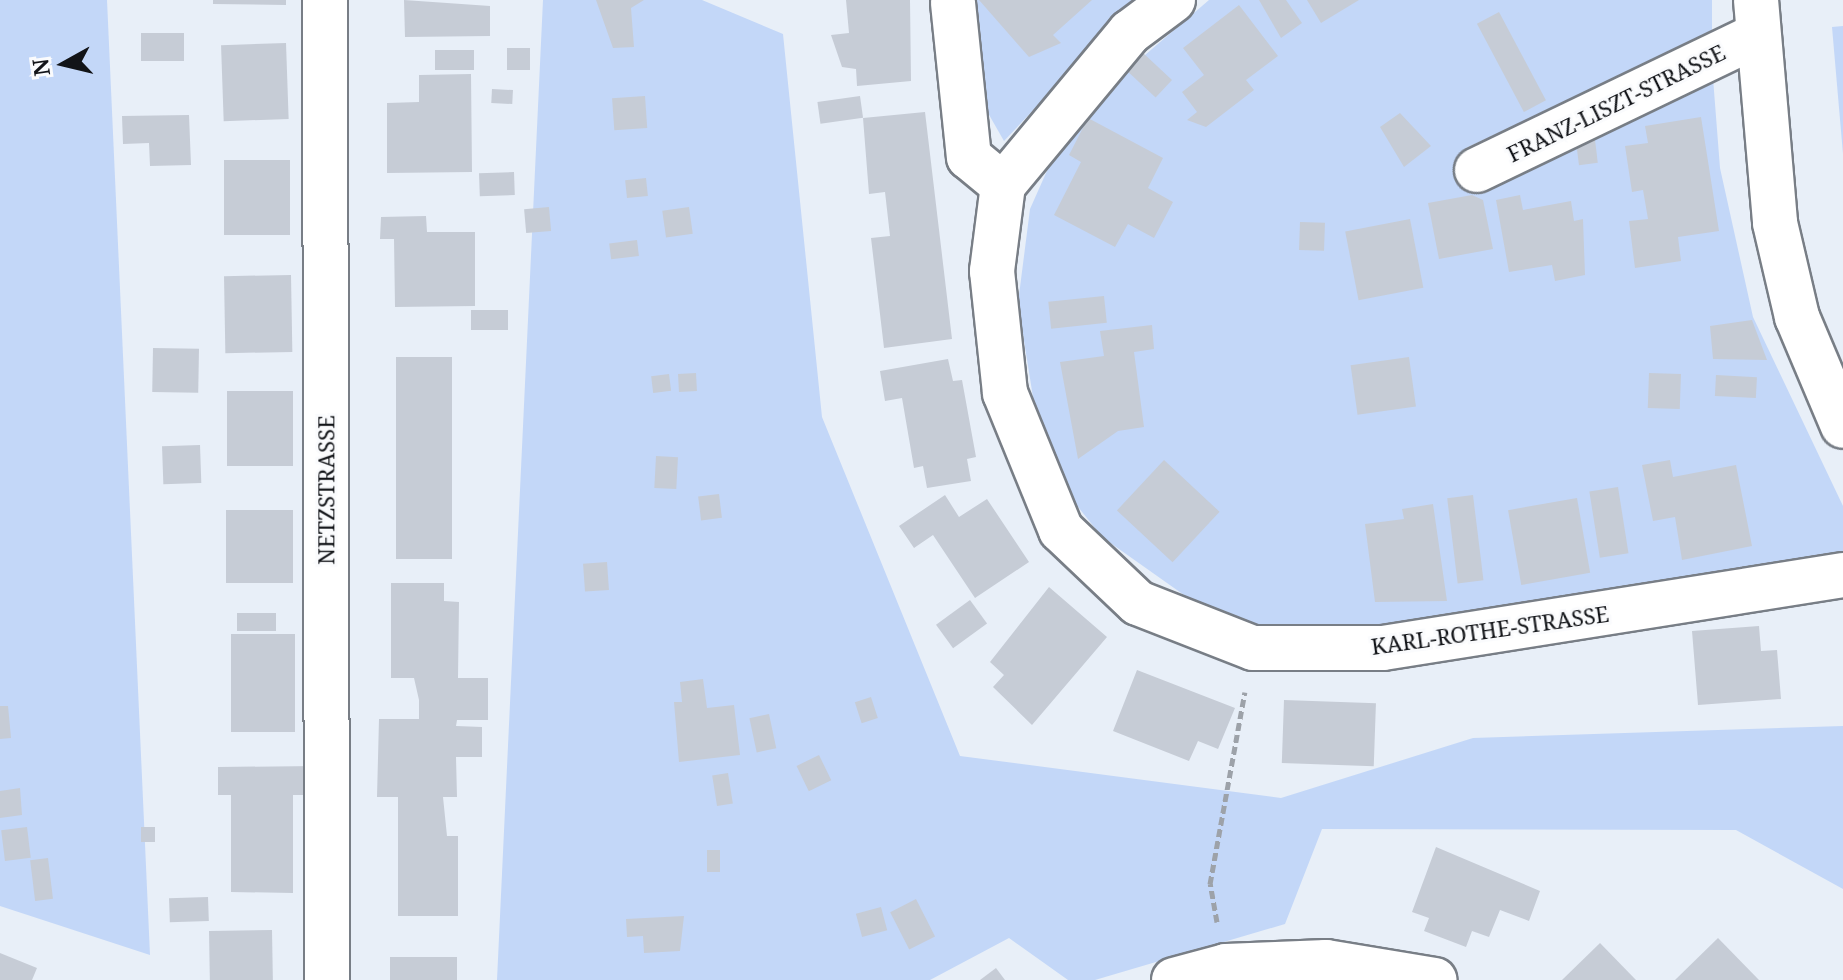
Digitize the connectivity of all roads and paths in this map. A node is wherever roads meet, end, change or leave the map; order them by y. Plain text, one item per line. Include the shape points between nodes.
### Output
1 (325, 0) edge
2 (1173, 0) edge
3 (953, 3) dead end
4 (1756, 18) edge
5 (1477, 170) dead end
6 (1003, 185) junction
7 (1843, 426) edge
8 (1843, 575) edge
9 (1253, 648) junction
10 (1226, 966) junction
11 (327, 980) edge
12 (1174, 980) edge
13 (1435, 980) edge

1 - 11 street, NETZSTRASSE
2 - 6 street via 1130,32
3 - 6 street via 969,157
4 - 5 street, FRANZ-LISZT-STRASSE
4 - 7 street, FRANZ-LISZT-STRASSE via 1775,223 1797,317
6 - 9 street, KARL-ROTHE-STRASSE via 992,271 1005,393 1061,530 1138,603
8 - 9 street, KARL-ROTHE-STRASSE via 1383,648
9 - 10 path via 1210,884
10 - 12 street
10 - 13 street via 1326,962

